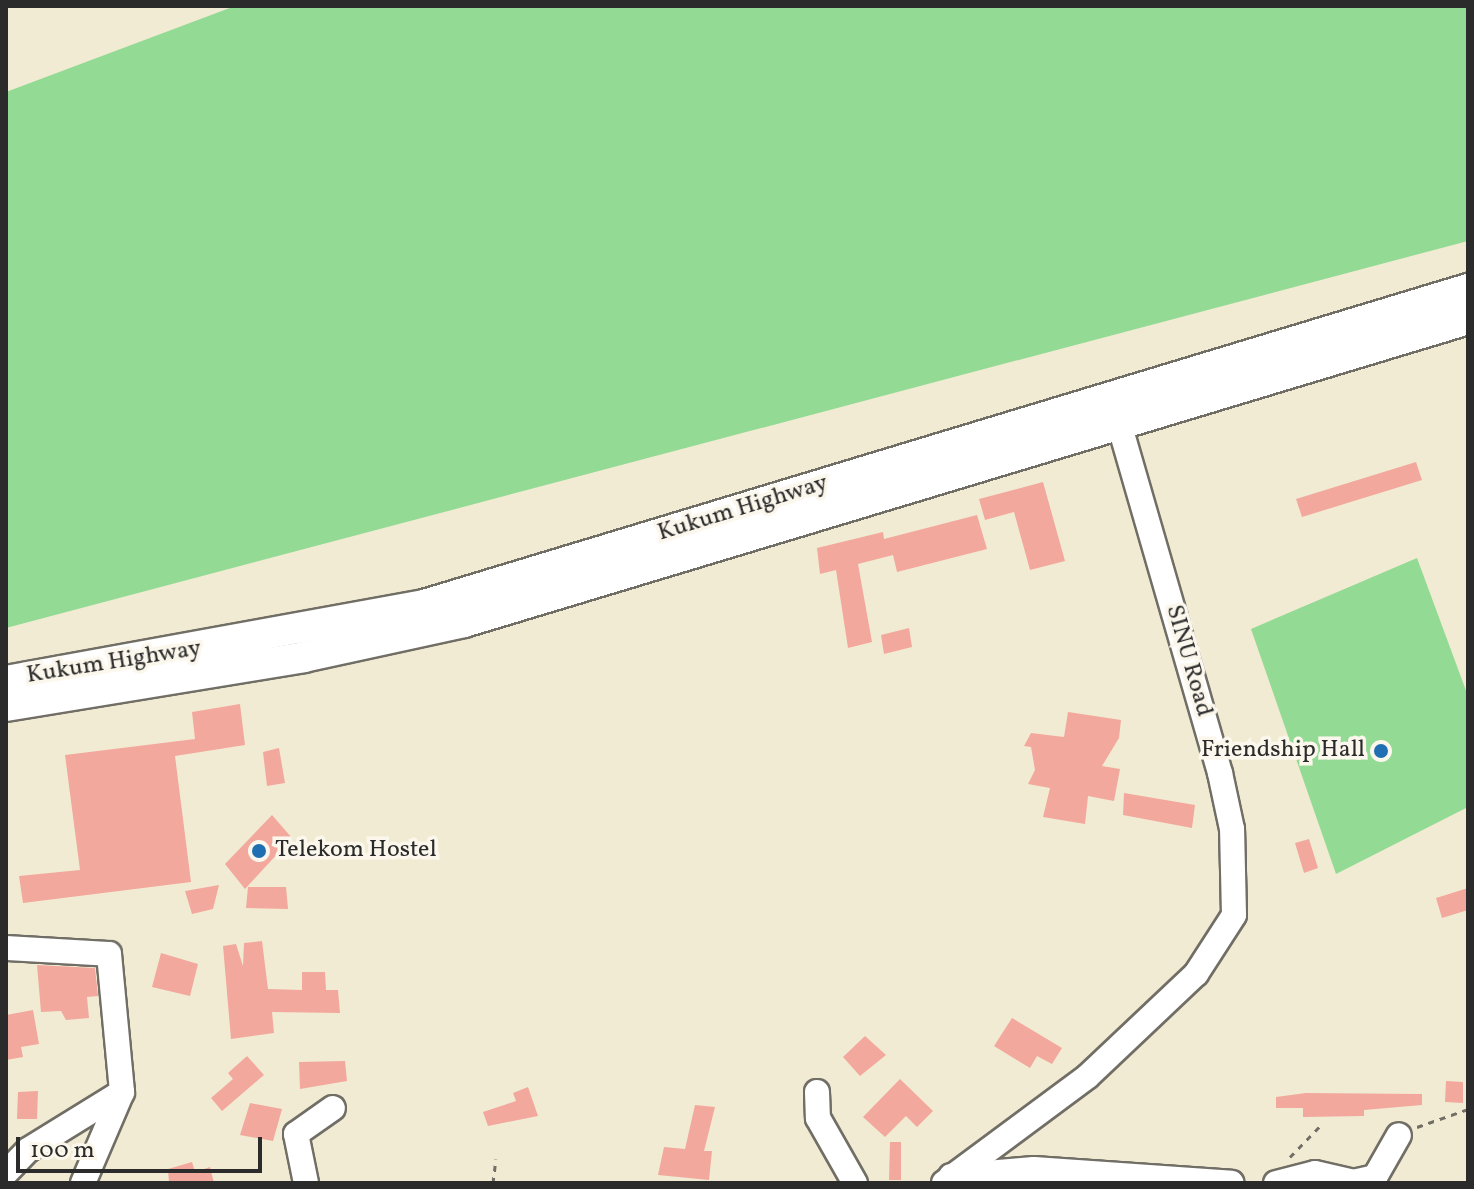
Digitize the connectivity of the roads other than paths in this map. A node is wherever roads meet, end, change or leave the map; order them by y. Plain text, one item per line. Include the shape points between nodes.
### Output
1 (1468, 289) edge
2 (1468, 319) edge
3 (1116, 411) junction
4 (6, 681) edge
5 (6, 706) edge
6 (6, 948) edge
7 (122, 1092) junction
8 (817, 1092) dead end
9 (333, 1108) dead end
10 (1399, 1135) road end
11 (6, 1173) edge
12 (1280, 1173) edge
13 (946, 1179) edge
14 (83, 1183) edge
15 (306, 1183) edge
16 (855, 1183) edge
17 (1232, 1183) edge

1 - 3 main road, Kukum Highway
2 - 3 main road, Kukum Highway
3 - 4 main road, Kukum Highway via 424,605
3 - 5 main road, Kukum Highway via 464,622 304,657
3 - 13 street, SINU Road via 1220,773 1232,829 1234,915 1196,974 1088,1076
6 - 7 street via 109,954
7 - 11 street via 28,1150
7 - 14 street
8 - 16 street via 818,1118
9 - 15 street via 296,1134
10 - 12 street via 1375,1177 1353,1182 1315,1173
13 - 17 street via 1034,1169

